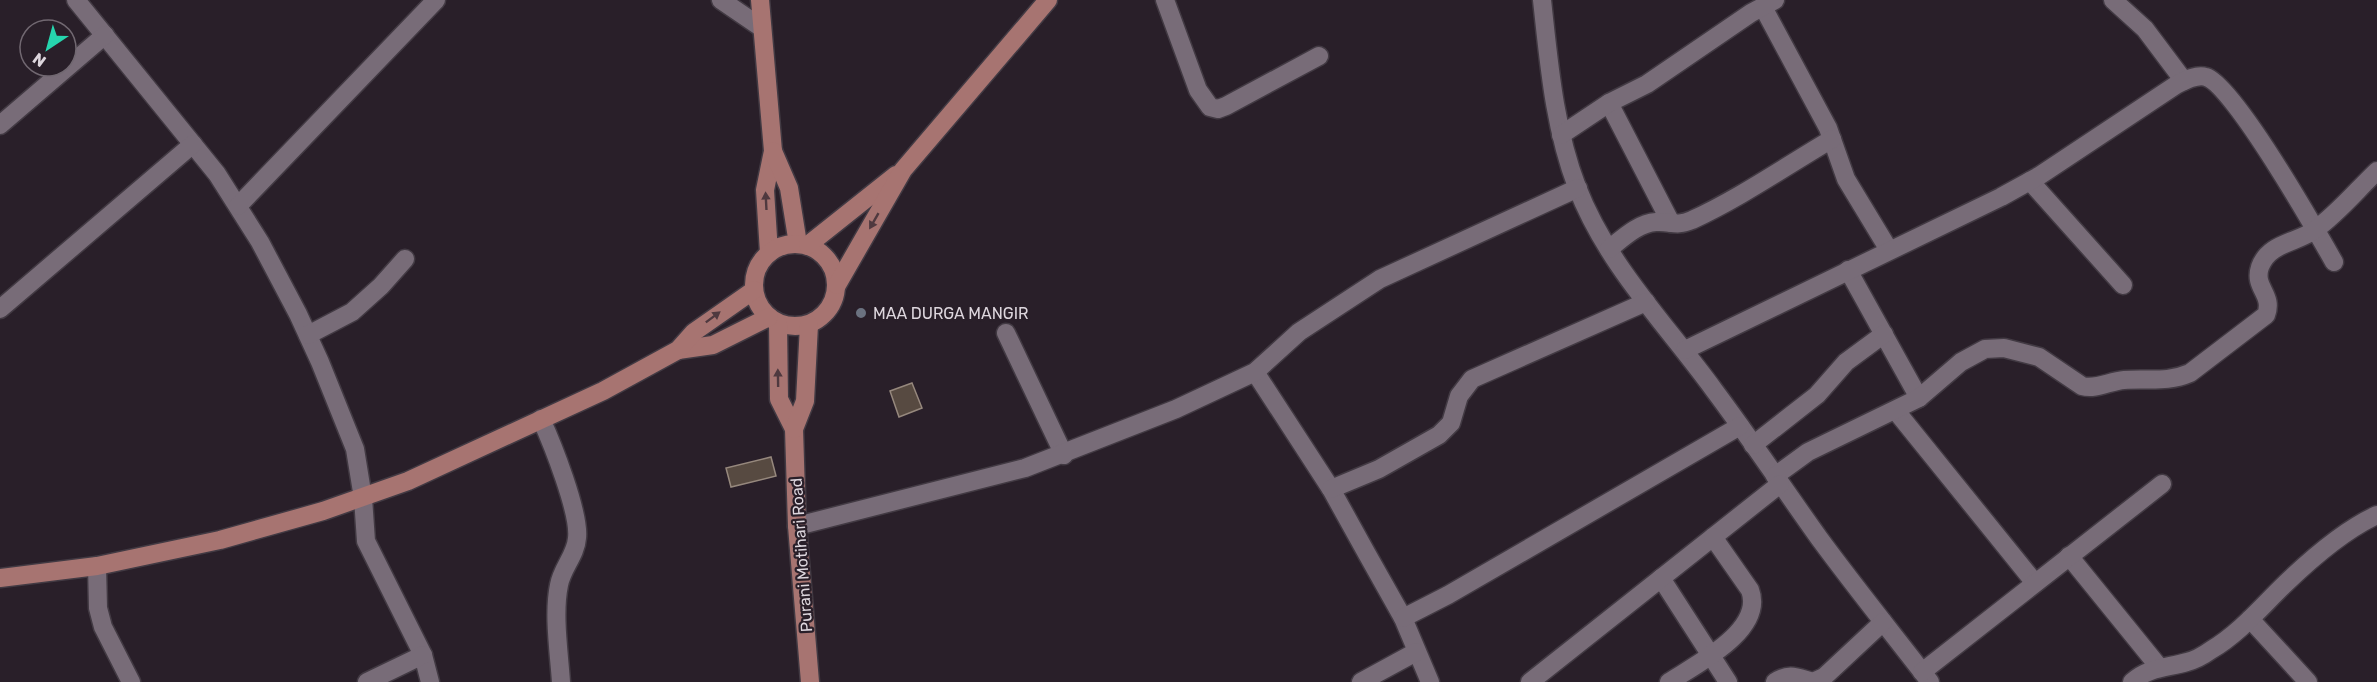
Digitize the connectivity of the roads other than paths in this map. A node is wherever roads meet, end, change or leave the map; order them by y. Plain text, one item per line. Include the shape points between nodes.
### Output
1 (76, 0) edge
2 (436, 0) edge
3 (721, 0) edge
4 (760, 0) edge
5 (1048, 0) edge
6 (1165, 0) edge
7 (1542, 0) edge
8 (2112, 0) edge
9 (1769, 3) edge
10 (762, 28) junction
11 (105, 36) junction
12 (1319, 56) dead end
13 (2184, 81) junction
14 (1609, 103) junction
15 (0, 124) edge
16 (1560, 135) junction
17 (1832, 140) junction
18 (193, 144) junction
19 (773, 151) junction
20 (903, 170) junction
21 (2377, 171) edge
22 (2030, 181) junction
23 (1578, 189) junction
24 (238, 206) junction
25 (1671, 223) junction
26 (2316, 230) junction
27 (803, 244) junction
28 (1609, 249) junction
29 (1889, 250) junction
30 (769, 253) junction
31 (405, 259) dead end
32 (2334, 262) dead end
33 (1848, 270) junction
34 (837, 285) junction
35 (2123, 285) dead end
36 (754, 290) junction
37 (1646, 302) junction
38 (0, 309) edge
39 (773, 320) junction
40 (809, 325) junction
41 (1006, 333) dead end
42 (1884, 334) junction
43 (308, 335) junction
44 (678, 350) junction
45 (1685, 350) junction
46 (1255, 372) junction
47 (1919, 398) junction
48 (1896, 411) junction
49 (541, 419) junction
50 (1740, 426) junction
51 (794, 429) junction
52 (1754, 445) junction
53 (1064, 454) junction
54 (1778, 480) junction
55 (2162, 484) dead end
56 (1330, 489) junction
57 (363, 498) junction
58 (2377, 515) edge
59 (797, 526) junction
60 (1713, 537) junction
61 (2069, 556) junction
62 (97, 566) junction
63 (0, 578) edge
64 (1661, 578) junction
65 (2035, 583) junction
66 (1403, 618) junction
67 (2250, 619) junction
68 (1883, 622) junction
69 (1416, 652) junction
70 (423, 655) junction
71 (1712, 656) junction
72 (2159, 667) junction
73 (1926, 677) edge
74 (1674, 681) edge
75 (131, 682) edge
76 (367, 682) edge
77 (430, 682) edge
78 (561, 682) edge
79 (810, 682) edge
80 (1361, 682) edge
81 (1430, 682) edge
82 (1530, 682) edge
83 (1728, 682) edge
84 (1775, 682) edge
85 (1813, 682) edge
86 (2132, 682) edge
87 (2308, 682) edge

1 - 11 street
2 - 24 street
3 - 10 street
4 - 10 main road
5 - 20 main road
6 - 12 street via 1198,90 1209,107 1226,106
7 - 16 street
8 - 13 street via 2145,29
9 - 14 street via 1647,84
9 - 17 street
10 - 19 main road
11 - 15 street
11 - 18 street
13 - 22 street
13 - 26 street via 2206,76 2225,92
14 - 16 street
14 - 25 street
16 - 23 street
17 - 25 street via 1703,215 1679,225
17 - 29 street via 1846,179
18 - 24 street
18 - 38 street
19 - 27 main road via 789,188
30 -> 19 main road via 765,190
20 - 27 main road
20 -> 34 main road
21 - 26 street
22 - 29 street
22 - 35 street
23 - 28 street
23 - 46 street via 1360,290 1299,332
24 - 43 street
25 - 28 street via 1643,226
26 - 32 street
26 - 47 street via 2273,250 2264,259 2259,281 2269,301 2266,315 2209,360 2176,379 2126,380 2089,388 2039,357 2004,348 1985,349 1961,362
27 - 30 main road via 788,244
27 - 34 main road via 826,257
28 - 37 street
29 - 33 street
30 - 36 main road via 757,270
31 - 43 street via 352,312
33 - 42 street
33 - 45 street
34 - 40 main road via 832,305
36 - 39 main road via 762,310
44 -> 36 main road via 694,332
37 - 45 street
37 - 56 street via 1472,379 1459,396 1451,423 1439,435 1379,469
39 - 40 main road via 798,327
39 - 44 main road via 713,345
51 -> 39 main road, Purani Motihari Road via 779,399
40 - 51 main road, Purani Motihari Road via 805,401
41 - 53 street
42 - 47 street
42 - 52 street via 1846,362 1817,395
43 - 57 street via 355,449
44 - 49 main road
45 - 50 street
46 - 53 street
46 - 56 street
47 - 48 street
48 - 54 street via 1822,445
48 - 65 street
49 - 57 main road
49 - 78 street via 577,519 578,540 558,587
50 - 52 street
50 - 66 street
51 - 59 main road, Purani Motihari Road
52 - 54 street
53 - 59 street via 994,477
54 - 60 street
54 - 68 street
55 - 61 street
56 - 66 street
57 - 62 main road via 220,540
57 - 70 street via 366,541
58 - 67 street via 2337,541
59 - 79 main road, Purani Motihari Road
60 - 64 street
60 - 71 street via 1754,599 1745,623
61 - 65 street
61 - 72 street
62 - 63 main road
62 - 75 street via 101,617
64 - 71 street
64 - 82 street
65 - 73 street
66 - 69 street
67 - 72 street via 2194,660
67 - 87 street
68 - 73 street
68 - 85 street via 1824,677
69 - 80 street
69 - 81 street
70 - 76 street
70 - 77 street
71 - 74 street
71 - 83 street
72 - 86 street
84 - 85 street via 1798,675

